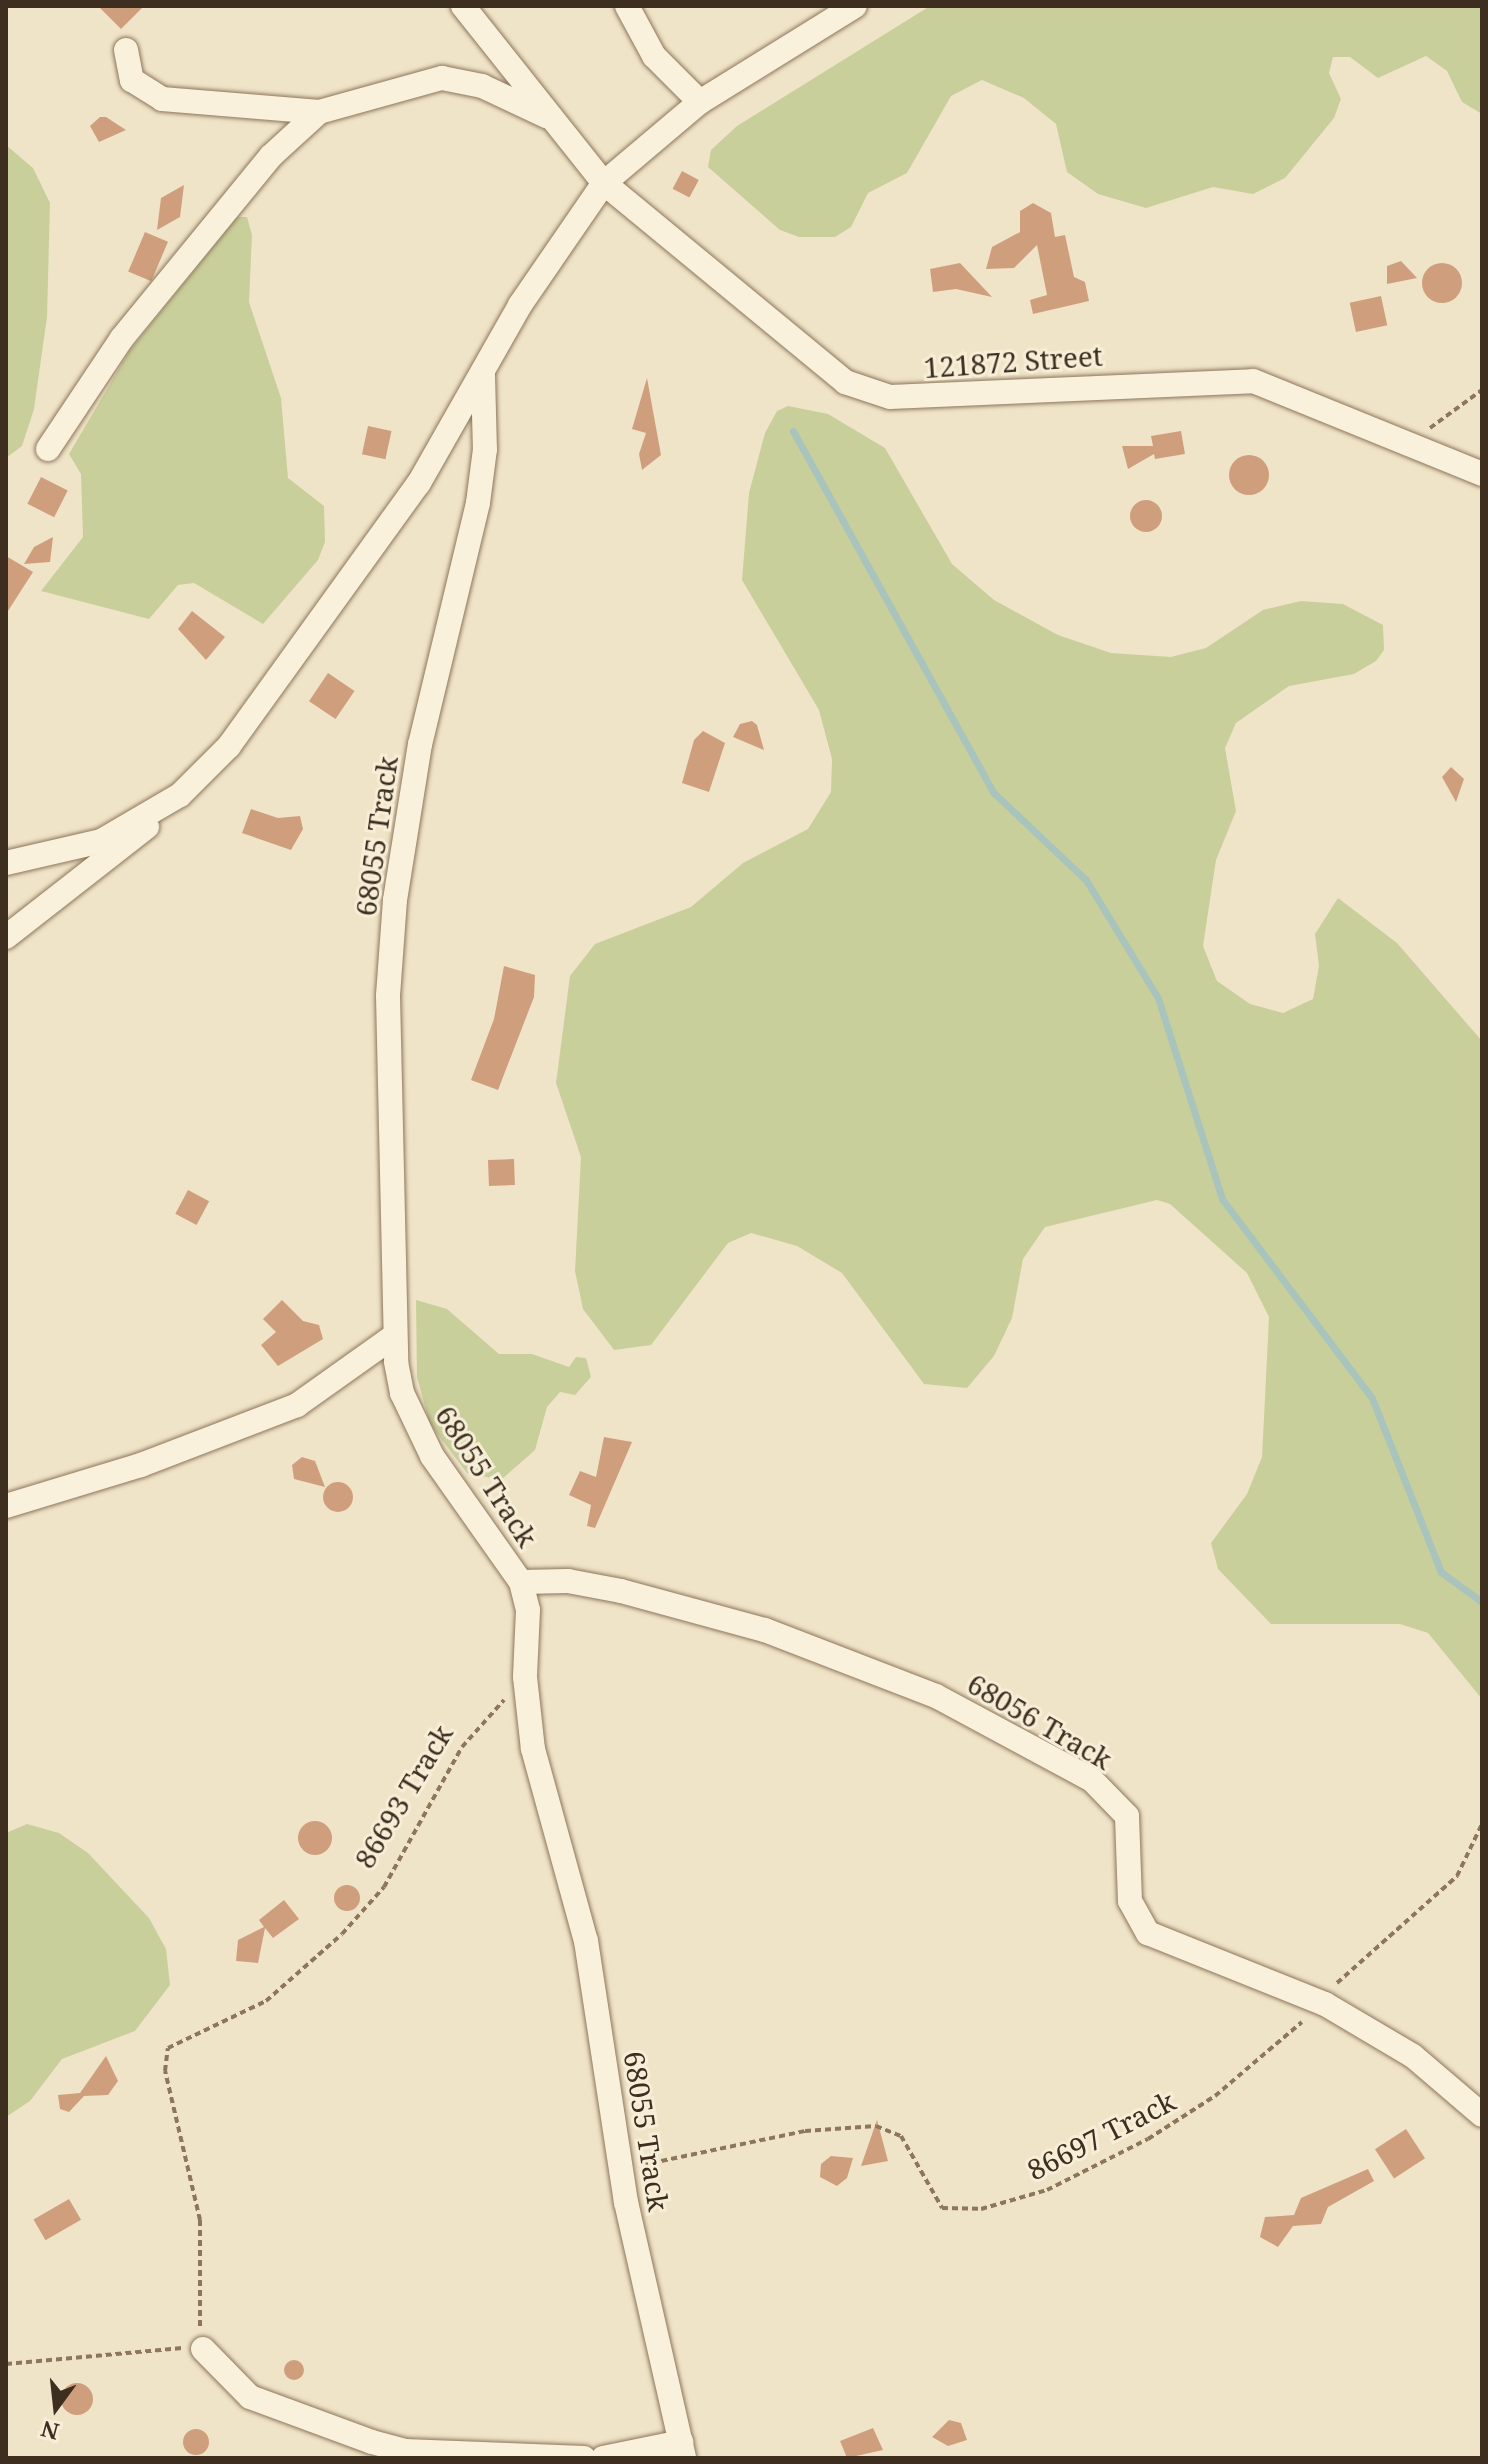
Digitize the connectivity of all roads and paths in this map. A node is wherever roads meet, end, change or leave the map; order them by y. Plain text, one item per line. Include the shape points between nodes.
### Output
1 (463, 6) edge
2 (627, 6) edge
3 (855, 6) edge
4 (126, 50) dead end
5 (700, 102) junction
6 (319, 112) junction
7 (548, 117) junction
8 (604, 183) junction
9 (483, 375) junction
10 (1482, 390) edge
11 (1409, 444) junction
12 (48, 449) dead end
13 (1482, 474) edge
14 (180, 795) junction
15 (6, 863) edge
16 (6, 937) edge
17 (394, 1336) junction
18 (6, 1506) edge
19 (521, 1582) junction
20 (525, 1677) junction
21 (1482, 1824) edge
22 (1325, 2004) junction
23 (1482, 2115) edge
24 (620, 2170) junction
25 (203, 2349) junction
26 (6, 2364) edge
27 (683, 2450) edge
28 (584, 2458) edge
29 (603, 2458) edge

1 - 7 street, 121872 Street
2 - 5 street via 654,56
3 - 5 street
4 - 6 street via 132,80 162,99
5 - 8 street
6 - 7 street via 442,78 482,86
6 - 12 street via 271,156 122,338
7 - 8 street, 121872 Street
8 - 9 street via 520,305
8 - 11 street, 121872 Street via 814,358 867,391 923,397 1253,381
9 - 14 street via 375,549 229,746
9 - 17 street, 68055 Track via 485,449 478,503 420,744 395,900 388,996
10 - 11 path
11 - 13 street, 121872 Street
14 - 15 street via 101,841
14 - 16 street via 130,844
17 - 18 street via 297,1405 141,1465
17 - 19 street, 68055 Track via 402,1393 415,1423
19 - 20 street, 68055 Track via 528,1610
19 - 22 street, 68056 Track via 568,1581 696,1607 936,1696 1092,1780 1115,1801 1131,1833 1130,1901 1148,1933
20 - 24 street, 68055 Track via 533,1749 586,1941
20 - 25 path, 86693 Track via 462,1747 384,1887 342,1934 266,2001 168,2048 165,2071 200,2220
21 - 22 path via 1457,1876 1341,1976
22 - 23 street, 68056 Track via 1413,2056
22 - 24 path, 86697 Track via 1215,2096 1148,2139 1047,2190 981,2209 942,2208 901,2136 876,2126 805,2131
24 - 27 street, 68055 Track
25 - 26 path via 148,2347 42,2365
25 - 28 street via 250,2397 372,2442 405,2451
27 - 29 street

